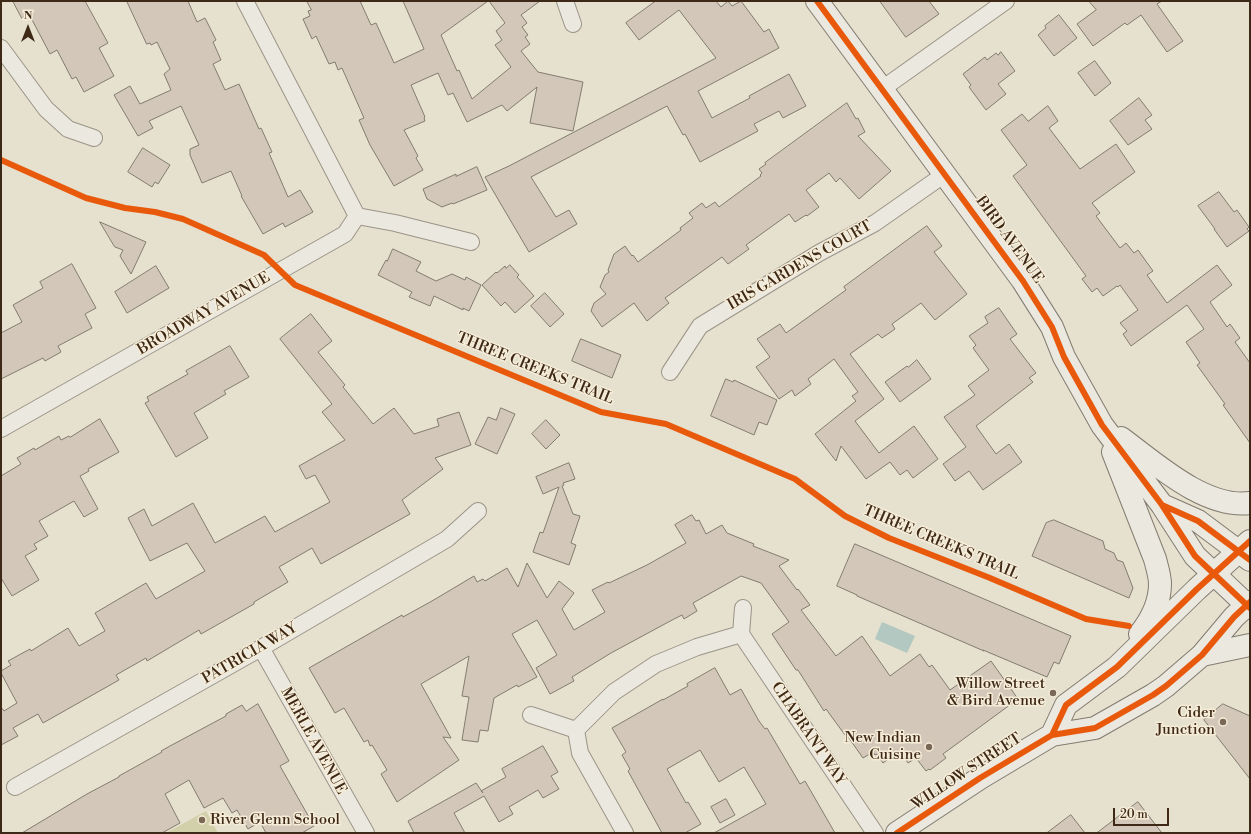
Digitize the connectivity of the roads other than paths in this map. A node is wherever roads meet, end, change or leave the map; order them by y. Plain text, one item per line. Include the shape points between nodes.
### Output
1 (245, 1) edge
2 (565, 1) edge
3 (817, 1) edge
4 (1006, 1) edge
5 (573, 24) dead end
6 (1, 48) edge
7 (882, 89) junction
8 (94, 138) dead end
9 (945, 174) junction
10 (357, 216) junction
11 (471, 242) dead end
12 (670, 372) dead end
13 (1102, 425) junction
14 (1, 429) edge
15 (1250, 503) edge
16 (1162, 505) junction
17 (478, 511) dead end
18 (1246, 551) edge
19 (1214, 574) junction
20 (1249, 605) edge
21 (743, 608) dead end
22 (741, 634) junction
23 (1250, 645) edge
24 (260, 648) junction
25 (1202, 655) junction
26 (1117, 667) junction
27 (531, 715) dead end
28 (576, 730) junction
29 (1052, 735) junction
30 (15, 787) dead end
31 (366, 833) edge
32 (625, 833) edge
33 (875, 833) edge
34 (897, 833) edge

1 - 10 street
2 - 5 street
3 - 7 main road, BIRD AVENUE
4 - 7 street
6 - 8 street via 46,108 68,129
7 - 9 main road, BIRD AVENUE
9 - 12 street, IRIS GARDENS COURT via 875,223 819,253 700,326
9 - 13 main road, BIRD AVENUE via 1023,281 1052,327 1064,357
10 - 11 street
10 - 14 street, BROADWAY AVENUE via 344,234
13 - 15 main road via 1200,493 1237,503
13 - 16 main road, BIRD AVENUE
13 - 26 main road via 1155,559 1160,584 1154,611
16 - 18 main road, BIRD AVENUE via 1198,521
16 - 19 main road, BIRD AVENUE via 1195,556
17 - 24 street, PATRICIA WAY via 447,540
18 - 19 main road
19 - 20 main road, BIRD AVENUE
19 - 26 main road
20 - 25 main road, WILLOW STREET via 1234,617
21 - 22 street
22 - 28 street via 697,647 656,664 614,692
22 - 33 street, CHABRANT WAY
23 - 25 main road
24 - 30 street, PATRICIA WAY
24 - 31 street, MERLE AVENUE
25 - 29 main road, WILLOW STREET via 1166,686 1101,725
26 - 29 main road via 1066,705
27 - 28 street
28 - 32 street via 580,753
29 - 34 main road, WILLOW STREET via 980,778

